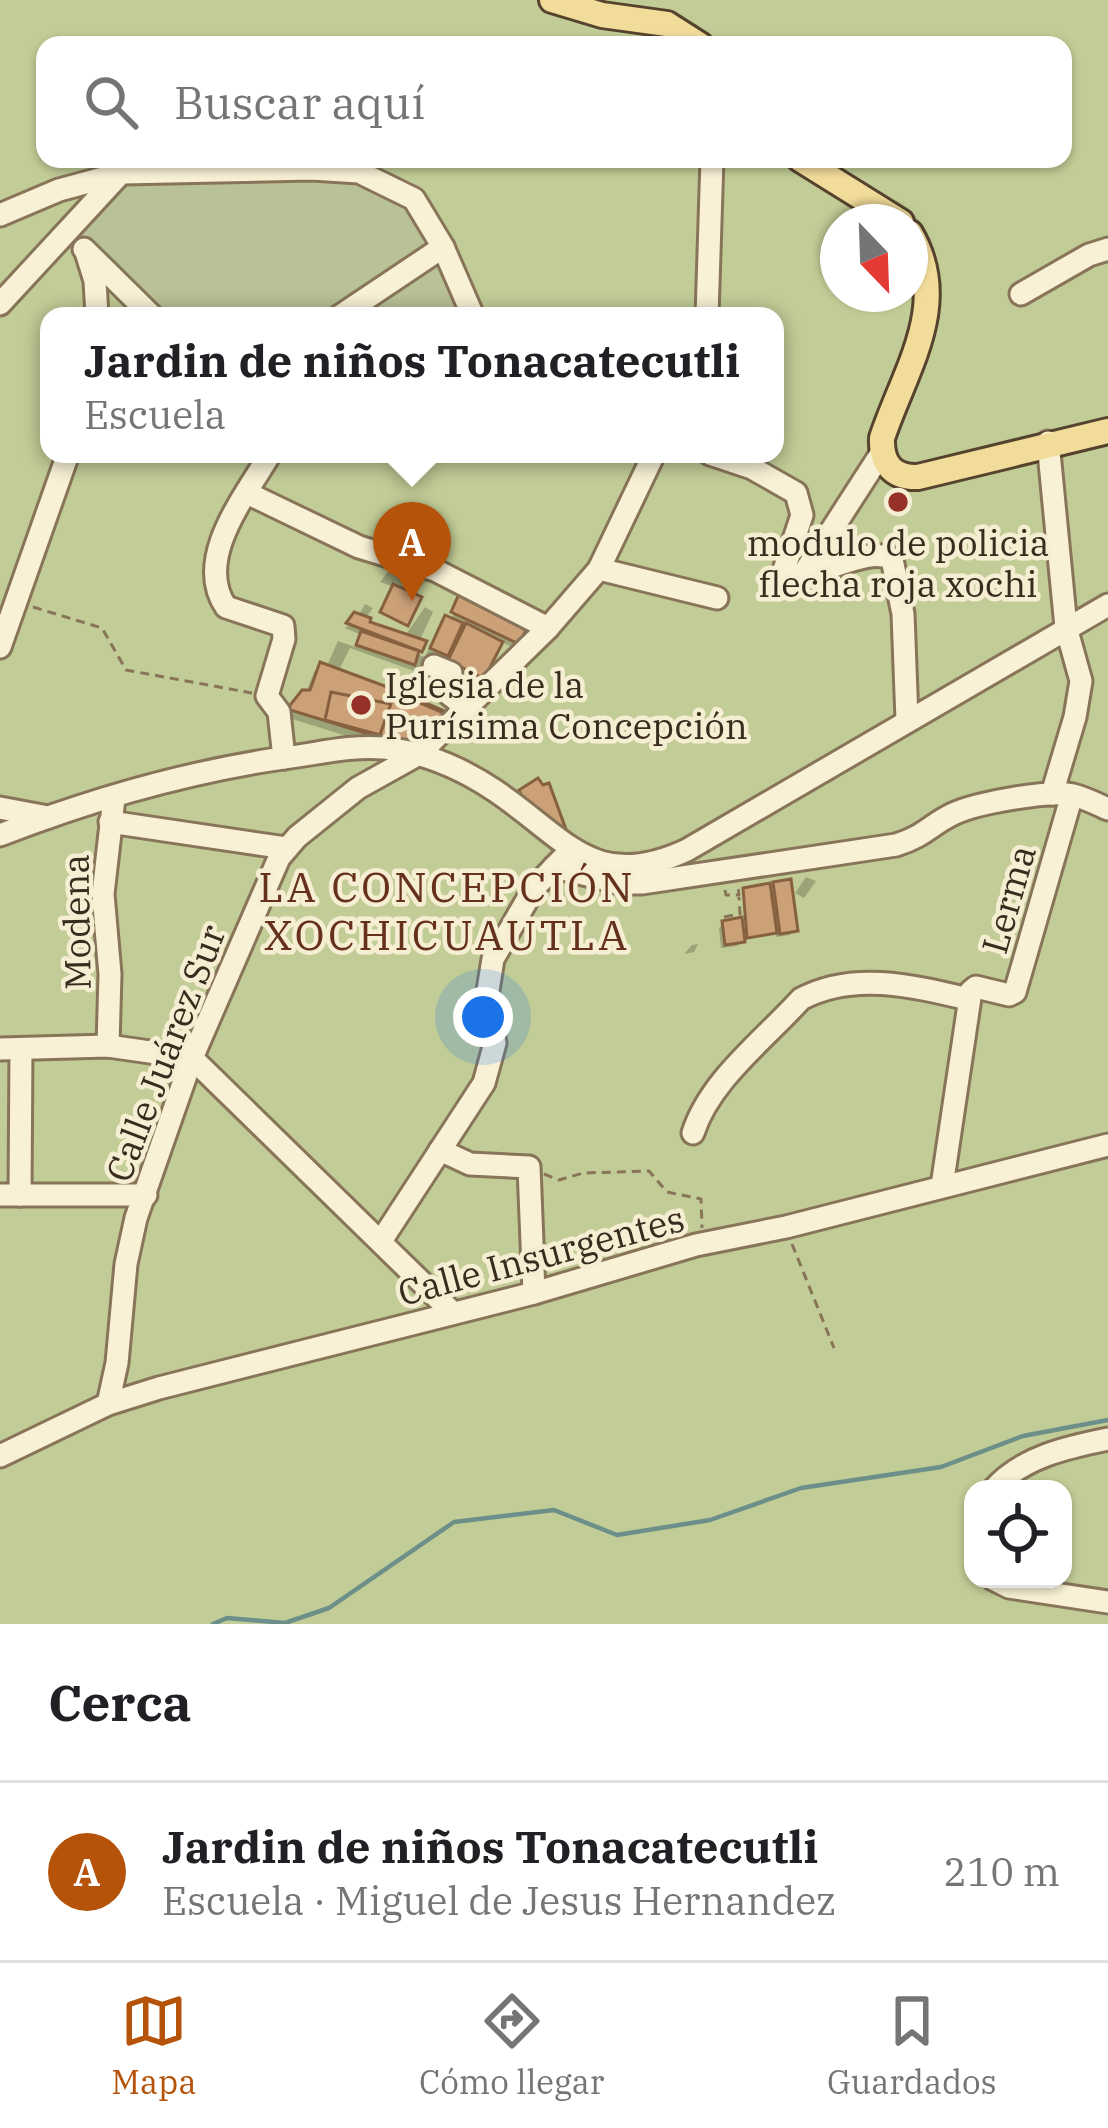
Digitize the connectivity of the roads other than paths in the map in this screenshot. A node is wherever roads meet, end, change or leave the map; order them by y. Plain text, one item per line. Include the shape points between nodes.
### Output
1 (552, 0) edge
2 (686, 36) edge
3 (712, 168) edge
4 (814, 168) edge
5 (122, 173) junction
6 (872, 204) edge
7 (0, 214) edge
8 (75, 227) junction
9 (443, 248) junction
10 (85, 249) junction
11 (1108, 249) edge
12 (1022, 294) dead end
13 (0, 304) edge
14 (97, 307) edge
15 (143, 307) edge
16 (354, 307) edge
17 (469, 307) edge
18 (707, 307) edge
19 (927, 312) edge
20 (1108, 430) edge
21 (1048, 442) junction
22 (882, 452) junction
23 (65, 463) edge
24 (265, 463) edge
25 (650, 463) edge
26 (737, 463) edge
27 (247, 493) junction
28 (599, 569) junction
29 (793, 573) junction
30 (717, 598) dead end
31 (1108, 605) edge
32 (1066, 627) junction
33 (548, 628) junction
34 (0, 647) edge
35 (434, 666) dead end
36 (467, 708) junction
37 (907, 720) junction
38 (419, 754) junction
39 (284, 758) junction
40 (1062, 795) junction
41 (113, 798) junction
42 (0, 808) edge
43 (1108, 808) edge
44 (49, 817) junction
45 (110, 822) junction
46 (0, 835) edge
47 (286, 848) junction
48 (562, 859) junction
49 (968, 999) junction
50 (108, 1046) junction
51 (10, 1049) edge
52 (192, 1058) junction
53 (693, 1133) dead end
54 (1108, 1144) edge
55 (440, 1150) junction
56 (942, 1186) junction
57 (10, 1195) edge
58 (146, 1195) junction
59 (381, 1241) junction
60 (534, 1293) junction
61 (452, 1313) junction
62 (108, 1404) junction
63 (1108, 1438) edge
64 (0, 1456) edge
65 (1002, 1480) edge
66 (1017, 1588) edge
67 (1108, 1602) edge

1 - 2 main road via 667,24
3 - 18 street
4 - 6 main road
5 - 7 street
5 - 8 street
5 - 9 street via 359,172 414,199
8 - 10 street
8 - 13 street
9 - 16 street
9 - 17 street
10 - 14 street
10 - 15 street
11 - 12 street
19 - 22 main road
20 - 21 main road
21 - 22 main road via 918,477 899,476
21 - 32 street, Lerma
22 - 29 street
23 - 34 street
24 - 27 street
25 - 28 street, Calle Juárez Sur
26 - 29 street via 796,493 802,515
27 - 33 street via 359,547 435,570
27 - 39 street via 220,539 219,593 230,609 284,626 267,696 280,717
28 - 30 street
28 - 33 street, Calle Juárez Sur
29 - 37 street via 881,554 892,559
31 - 32 street
32 - 37 street
32 - 40 street, Lerma via 1081,681
33 - 36 street, Calle Juárez Sur
35 - 36 street via 451,673 450,695
36 - 38 street, Calle Juárez Sur
37 - 48 street via 673,856 639,868
38 - 39 street via 381,748
38 - 47 street, Calle Juárez Sur via 358,788
38 - 48 street via 492,789
39 - 41 street
40 - 43 street
40 - 48 street via 965,809 896,845 662,881 621,883
40 - 49 street, Lerma via 1015,992 976,987
41 - 44 street
41 - 45 street, Modena
42 - 44 street
44 - 46 street
45 - 47 street
45 - 50 street, Modena
47 - 52 street, Calle Juárez Sur
48 - 55 street via 534,888 493,959 492,1057
49 - 53 street via 890,984 816,991 723,1081
49 - 56 street, Lerma
50 - 51 street
50 - 52 street
51 - 57 street
52 - 58 street, Calle Juárez Sur
52 - 59 street
54 - 56 street, Calle Insurgentes
55 - 59 street
55 - 60 street via 470,1164 529,1167
56 - 60 street, Calle Insurgentes
57 - 58 street
58 - 62 street, Calle Juárez Sur via 130,1238
59 - 61 street
60 - 61 street, Calle Insurgentes
61 - 62 street, Calle Insurgentes
62 - 64 street, Calle Insurgentes
63 - 65 street via 1033,1460
66 - 67 street

